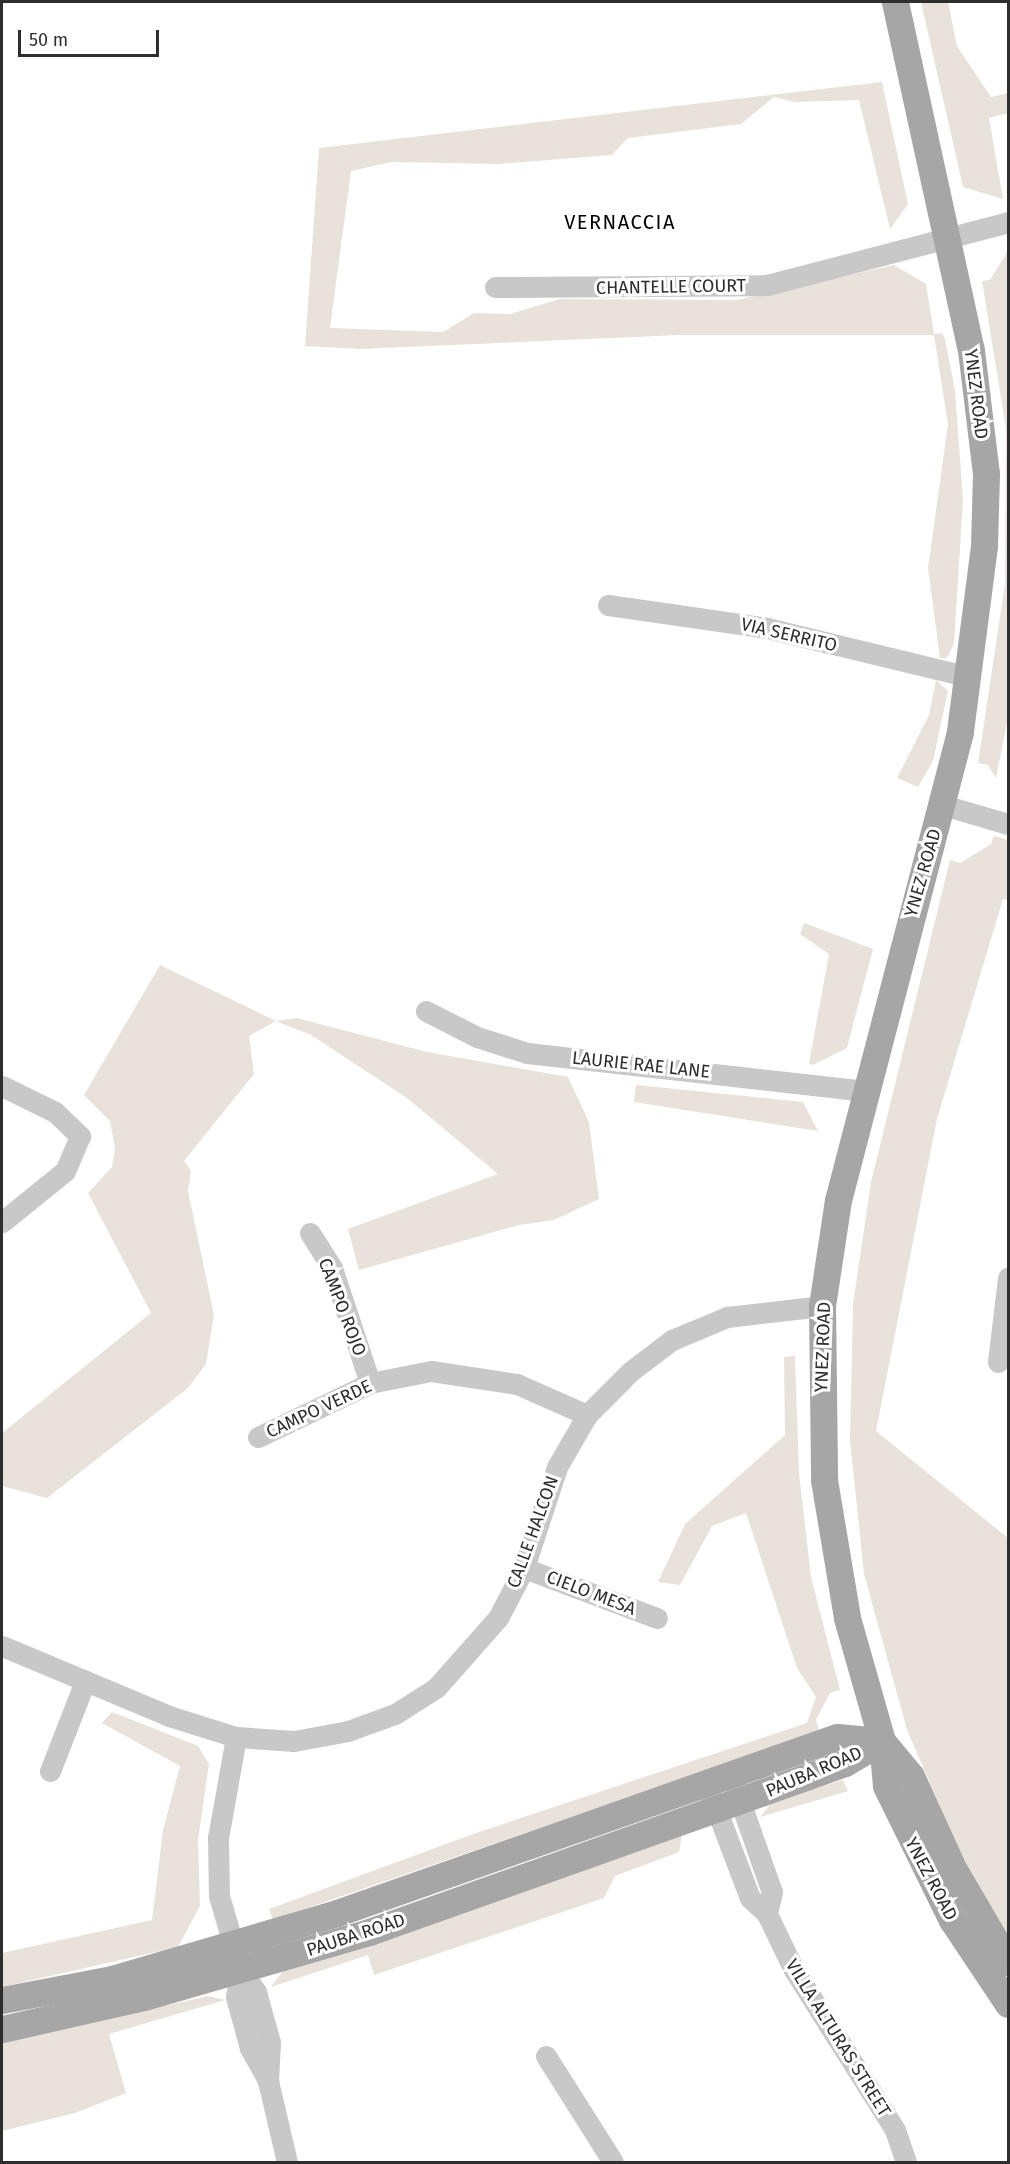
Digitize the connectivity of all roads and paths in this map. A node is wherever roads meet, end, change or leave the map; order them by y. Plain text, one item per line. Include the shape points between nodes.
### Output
1 (896, 2) edge
2 (1008, 222) edge
3 (948, 235) junction
4 (495, 286) dead end
5 (608, 605) dead end
6 (969, 678) junction
7 (943, 805) junction
8 (1008, 824) edge
9 (426, 1011) dead end
10 (2, 1086) edge
11 (864, 1091) junction
12 (2, 1222) edge
13 (310, 1233) dead end
14 (1008, 1278) edge
15 (822, 1306) junction
16 (998, 1362) dead end
17 (370, 1383) junction
18 (587, 1415) junction
19 (258, 1437) dead end
20 (524, 1568) junction
21 (657, 1618) dead end
22 (2, 1646) edge
23 (85, 1681) junction
24 (236, 1737) junction
25 (882, 1741) junction
26 (50, 1771) dead end
27 (719, 1779) junction
28 (728, 1806) junction
29 (232, 1944) junction
30 (1008, 1962) edge
31 (241, 1971) junction
32 (2, 2000) edge
33 (1008, 2004) edge
34 (2, 2029) edge
35 (546, 2056) dead end
36 (287, 2163) edge
37 (613, 2163) edge
38 (906, 2163) edge

1 - 3 main road, YNEZ ROAD
2 - 3 street, CHANTELLE COURT
3 - 4 street, CHANTELLE COURT via 767,285
3 - 6 main road, YNEZ ROAD via 980,402 986,474 984,546
5 - 6 street, VIA SERRITO via 767,628
6 - 7 main road, YNEZ ROAD
7 - 8 street
7 - 11 main road, YNEZ ROAD
9 - 11 street, LAURIE RAE LANE via 477,1037 526,1053
10 - 12 street via 55,1112 80,1136 65,1171
11 - 15 main road, YNEZ ROAD via 838,1200
13 - 17 street, CAMPO ROJO via 332,1268
14 - 16 street
15 - 18 street, CALLE HALCON via 727,1317 672,1340 631,1371
15 - 25 main road, YNEZ ROAD via 826,1491 847,1618
17 - 18 street, CAMPO VERDE via 431,1371 480,1375 517,1384
17 - 19 street, CAMPO VERDE
18 - 20 street, CALLE HALCON via 556,1467
20 - 21 street, CIELO MESA
20 - 24 street, CALLE HALCON via 498,1618 477,1644 436,1688 395,1714 348,1731 294,1741
22 - 23 street, CALLE HALCON
23 - 24 street, CALLE HALCON
23 - 26 street
24 - 29 street via 218,1838 219,1896
25 - 27 main road, PAUBA ROAD via 837,1737
25 - 28 main road, PAUBA ROAD via 845,1763
25 - 30 main road, YNEZ ROAD via 910,1776 953,1868
25 - 33 main road, YNEZ ROAD via 886,1786 915,1853 952,1920
27 - 28 street, VILLA ALTURAS STREET
27 - 29 main road, PAUBA ROAD
28 - 31 main road, PAUBA ROAD via 482,1894
28 - 38 street, VILLA ALTURAS STREET via 750,1898 767,1914 794,1970 895,2130
29 - 31 street
29 - 32 main road, PAUBA ROAD via 112,1978
31 - 34 main road, PAUBA ROAD
31 - 36 street via 236,1997 250,2048 268,2081
35 - 37 street

